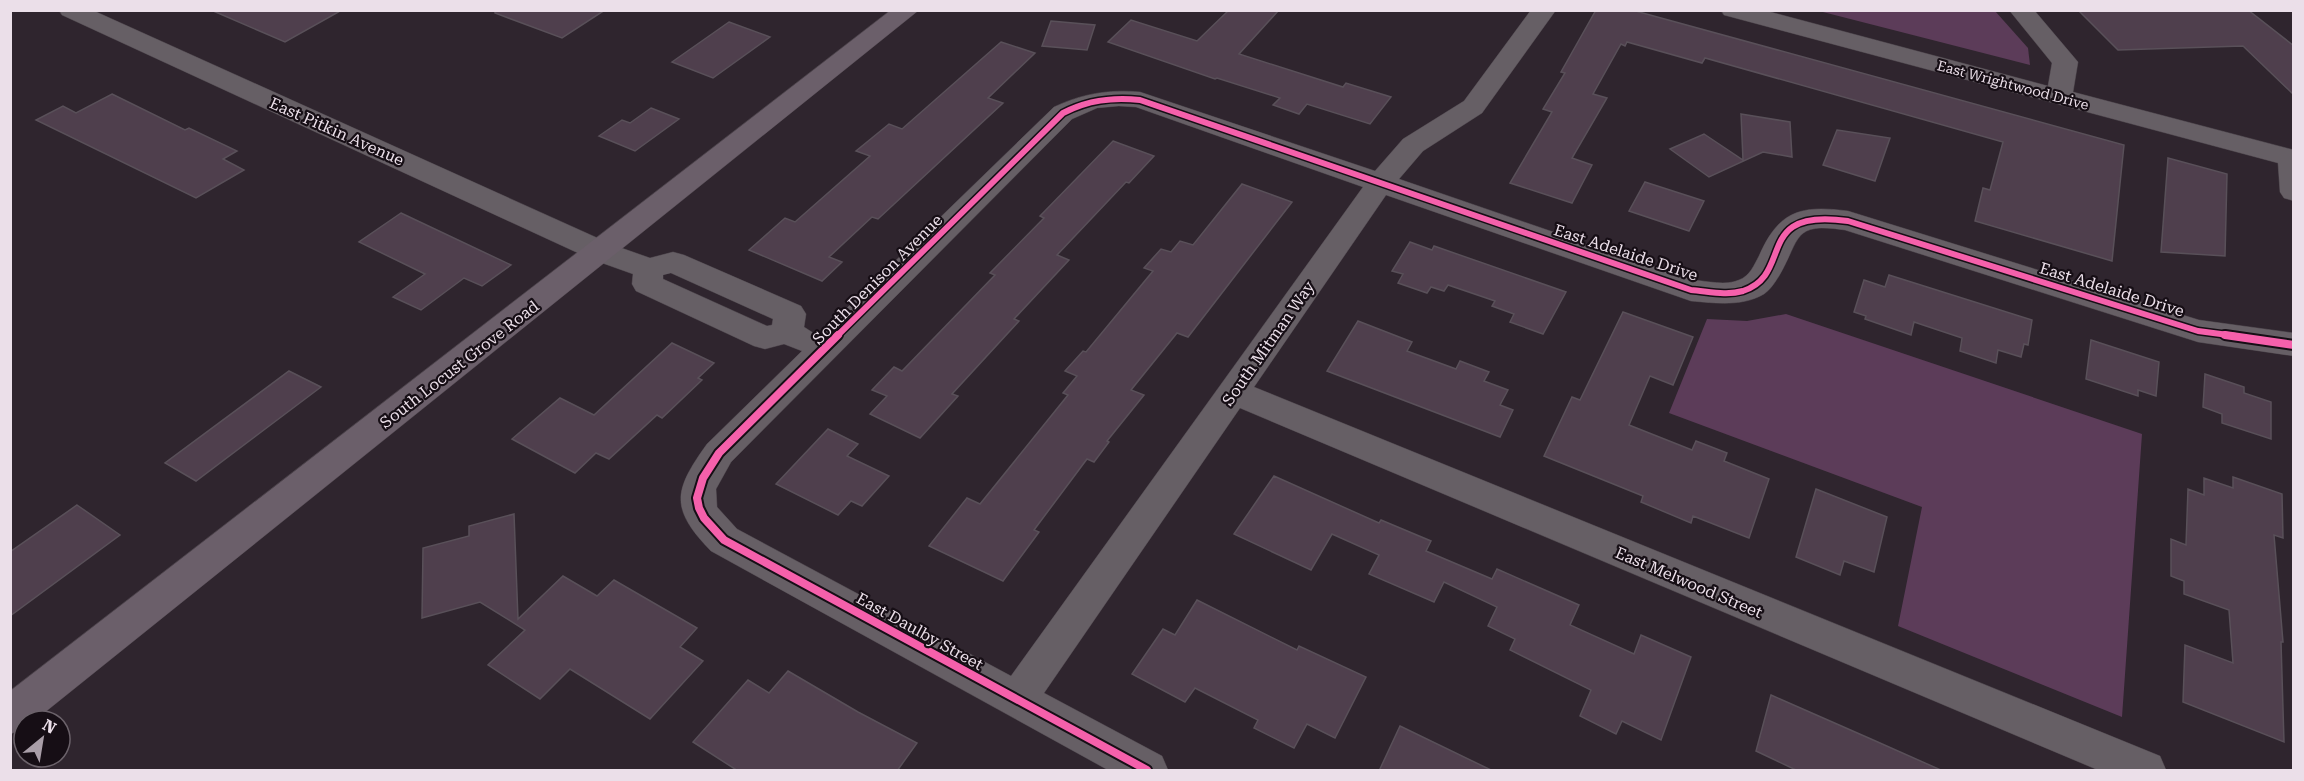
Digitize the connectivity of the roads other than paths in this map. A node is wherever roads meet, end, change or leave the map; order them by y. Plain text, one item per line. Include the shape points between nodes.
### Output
1 (71, 10) edge
2 (907, 10) edge
3 (1544, 10) edge
4 (1733, 10) edge
5 (2021, 10) edge
6 (2059, 97) junction
7 (1098, 99) joint
8 (2292, 159) edge
9 (1380, 183) junction
10 (2294, 192) edge
11 (602, 252) junction
12 (2294, 345) edge
13 (825, 350) junction
14 (1233, 392) junction
15 (696, 501) joint
16 (1017, 700) junction
17 (10, 716) edge
18 (1147, 771) edge
19 (2145, 771) edge

1 - 11 street, East Pitkin Avenue
2 - 11 main road, South Locust Grove Road
3 - 9 street, South Mitman Way via 1473,107 1413,145
4 - 6 street, East Wrightwood Drive
5 - 6 street via 2065,62
6 - 8 street, East Wrightwood Drive
7 - 9 street, East Adelaide Drive via 1140,100
7 - 13 street, South Denison Avenue via 1063,112
8 - 10 street
9 - 12 street, East Adelaide Drive via 1691,290 1743,291 1759,282 1769,270 1781,237 1789,228 1824,218 1848,221 2198,331
9 - 14 street, South Mitman Way
11 - 13 street, East Pitkin Avenue via 649,269 647,284 765,338 787,332
11 - 17 main road, South Locust Grove Road
13 - 15 street, South Denison Avenue via 719,453 703,476
14 - 16 street, South Mitman Way
14 - 19 street, East Melwood Street
15 - 16 street, East Daulby Street via 705,522 724,540
16 - 18 street, East Daulby Street

